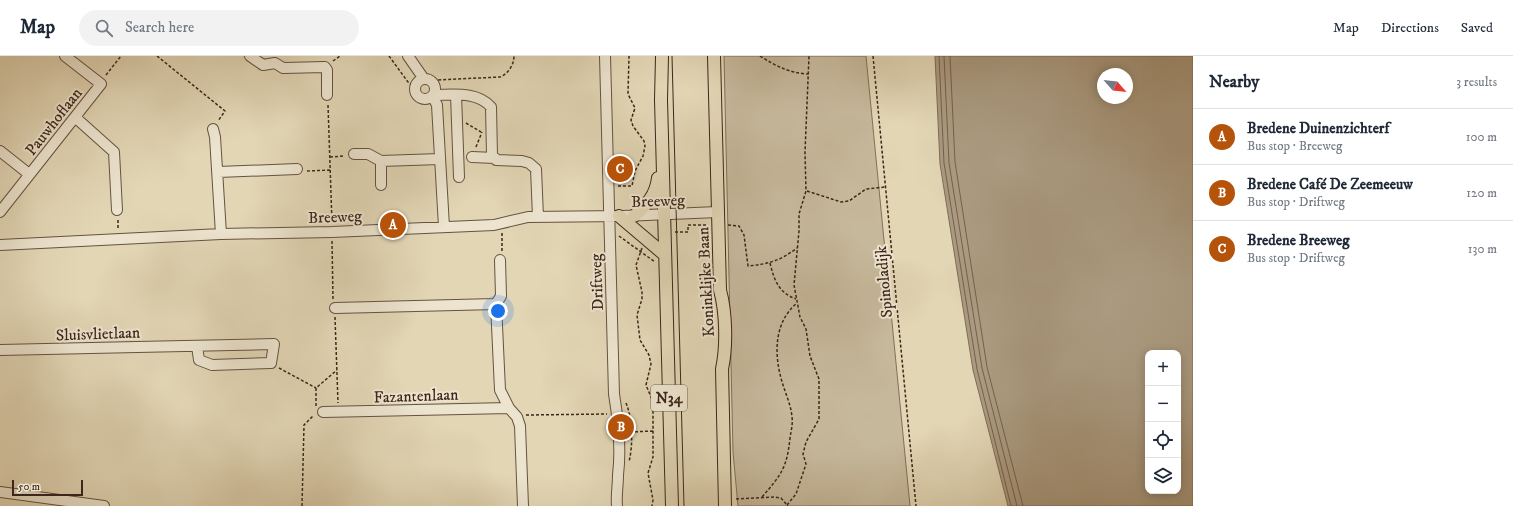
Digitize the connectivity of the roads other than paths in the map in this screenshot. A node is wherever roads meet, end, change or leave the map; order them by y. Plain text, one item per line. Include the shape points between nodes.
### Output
1 (66, 56) edge
2 (250, 56) edge
3 (408, 56) edge
4 (605, 56) edge
5 (662, 56) edge
6 (714, 56) edge
7 (429, 81) junction
8 (328, 95) road end
9 (456, 95) junction
10 (433, 96) junction
11 (76, 118) junction
12 (213, 129) road end
13 (0, 152) edge
14 (354, 154) road end
15 (472, 157) road end
16 (495, 158) junction
17 (440, 159) junction
18 (381, 161) junction
19 (297, 169) road end
20 (663, 170) junction
21 (218, 172) junction
22 (29, 174) junction
23 (459, 177) dead end
24 (382, 185) dead end
25 (117, 210) road end
26 (0, 212) edge
27 (718, 212) junction
28 (664, 215) junction
29 (614, 216) junction
30 (634, 216) junction
31 (538, 217) junction
32 (444, 227) junction
33 (221, 234) junction
34 (0, 245) edge
35 (500, 260) road end
36 (661, 260) junction
37 (496, 304) junction
38 (335, 308) road end
39 (197, 346) junction
40 (0, 350) edge
41 (509, 408) junction
42 (318, 411) road end
43 (0, 492) edge
44 (730, 503) edge
45 (104, 506) edge
46 (523, 506) edge
47 (617, 506) edge
48 (672, 506) edge

1 - 11 street, Pauwhoflaan via 101,84
2 - 8 street via 263,65 275,63 283,68 325,67
3 - 7 street
4 - 29 street, Driftweg
5 - 20 main road, N34
6 - 27 main road, Koninklijke Baan
7 - 10 street via 436,90
7 - 10 street via 420,80 415,87 418,97 428,100
9 - 10 street
9 - 16 street via 470,95 486,101 490,107 492,155
9 - 23 street
10 - 17 street via 437,105
11 - 22 street, Pauwhoflaan
11 - 25 street via 114,152
12 - 21 street
13 - 22 street
14 - 18 street via 368,154
15 - 16 street
16 - 31 street via 529,163 536,169
17 - 18 street
17 - 32 street
18 - 24 street
19 - 21 street
20 - 28 main road, N34
20 - 30 main road via 654,195
21 - 33 street
22 - 26 street, Pauwhoflaan
27 - 28 street, Breeweg
27 - 44 main road, Koninklijke Baan via 725,356 722,369
28 - 30 street, Breeweg
28 - 36 main road, N34
29 - 30 street, Breeweg
29 - 31 street, Breeweg
29 - 36 main road via 647,240
29 - 47 street, Driftweg
31 - 32 street, Breeweg via 528,217 494,226
32 - 33 street, Breeweg
33 - 34 street, Breeweg
35 - 37 street via 501,296
36 - 48 main road, N34
37 - 38 street
37 - 41 street via 500,390
39 - 39 street, Sluisvlietlaan via 274,344 271,364 212,365 199,360
39 - 40 street, Sluisvlietlaan
41 - 42 street, Fazantenlaan via 338,413
41 - 46 street via 517,417 521,437
43 - 45 street

